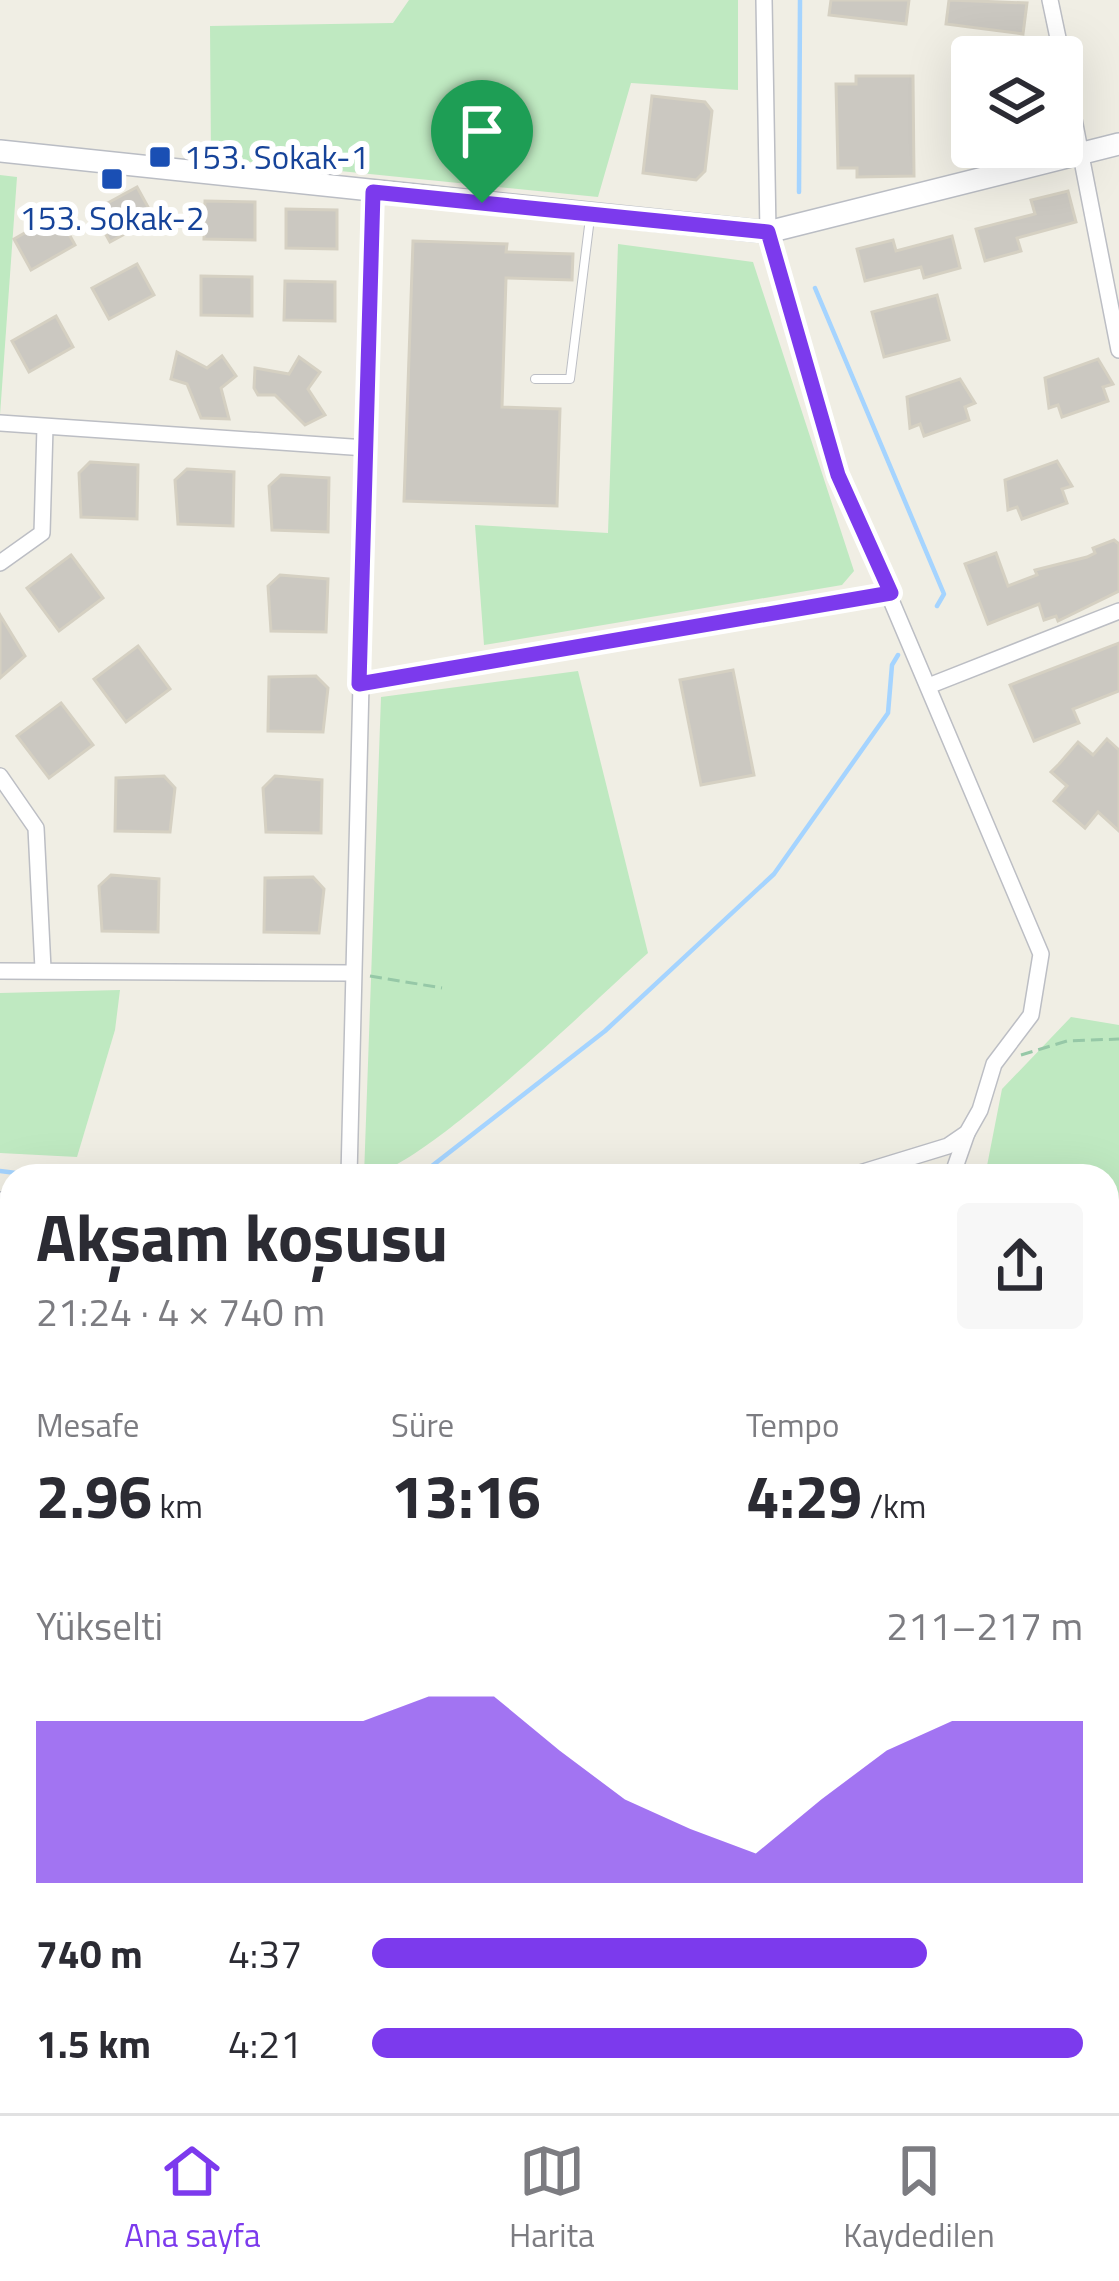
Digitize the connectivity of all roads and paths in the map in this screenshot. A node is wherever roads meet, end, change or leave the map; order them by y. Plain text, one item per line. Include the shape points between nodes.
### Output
1 (764, 0) edge
2 (1050, 0) edge
3 (1058, 36) edge
4 (1119, 144) edge
5 (0, 151) edge
6 (1083, 154) edge
7 (1083, 159) edge
8 (1026, 168) edge
9 (373, 192) junction
10 (591, 214) junction
11 (768, 232) junction
12 (1119, 350) edge
13 (535, 379) dead end
14 (0, 423) edge
15 (45, 427) junction
16 (366, 448) junction
17 (0, 563) edge
18 (891, 593) junction
19 (1119, 611) edge
20 (359, 684) junction
21 (931, 685) junction
22 (0, 776) edge
23 (43, 969) junction
24 (0, 971) edge
25 (350, 973) junction
26 (442, 988) dead end
27 (1119, 1039) edge
28 (994, 1064) junction
29 (967, 1132) junction
30 (349, 1164) edge
31 (889, 1164) edge
32 (956, 1164) edge

1 - 11 street
2 - 3 street
4 - 6 street
5 - 9 street
7 - 12 street
8 - 11 street
9 - 10 street
9 - 16 street
10 - 11 street
10 - 13 lane via 570,379
11 - 18 street via 838,475
14 - 15 street
15 - 16 street
15 - 17 street via 42,533
16 - 20 street
18 - 20 street
18 - 21 street
19 - 21 street
20 - 25 street
21 - 28 street via 1041,954 1031,1015
22 - 23 street via 36,828
23 - 24 street
23 - 25 street
25 - 26 path
25 - 30 street
27 - 28 path via 1067,1041
28 - 29 street
29 - 31 street
29 - 32 street

